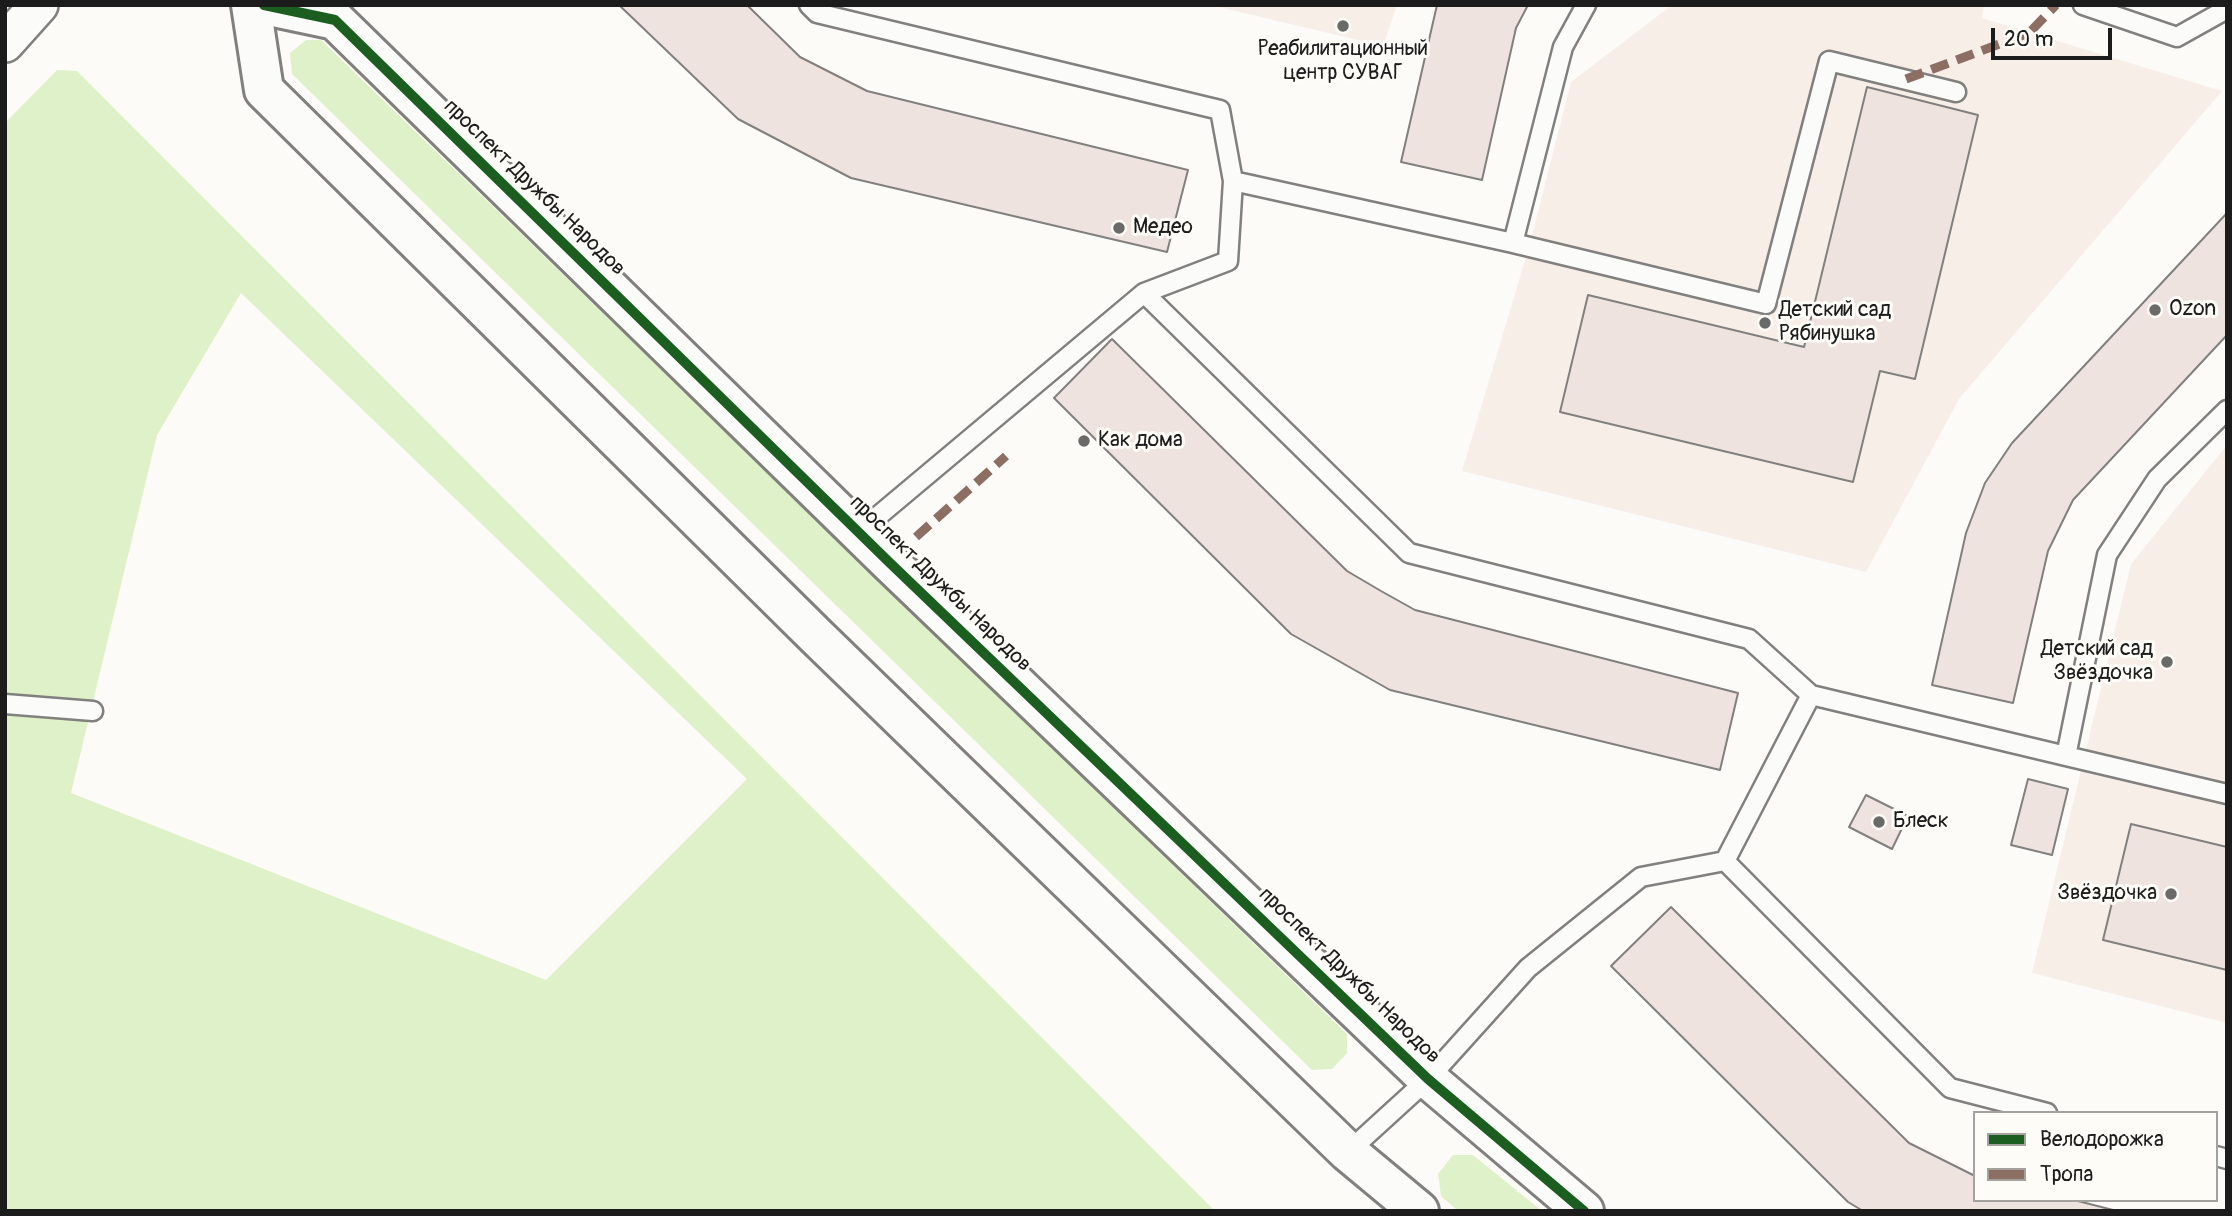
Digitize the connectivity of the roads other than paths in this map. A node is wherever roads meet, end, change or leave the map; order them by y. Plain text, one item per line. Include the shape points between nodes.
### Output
1 (39, 5) edge
2 (251, 5) edge
3 (264, 5) edge
4 (809, 5) edge
5 (1586, 5) edge
6 (2084, 5) edge
7 (2227, 9) edge
8 (5, 43) edge
9 (1956, 92) dead end
10 (1233, 181) junction
11 (1513, 243) junction
12 (1144, 293) junction
13 (2227, 410) edge
14 (859, 532) junction
15 (1811, 695) junction
16 (5, 704) edge
17 (93, 711) dead end
18 (2066, 756) junction
19 (2227, 794) edge
20 (1725, 861) junction
21 (1427, 1079) junction
22 (2039, 1111) edge
23 (1348, 1153) junction
24 (1419, 1211) edge
25 (1584, 1211) edge

1 - 8 street
2 - 23 street via 264,90
3 - 14 street, проспект Дружбы Народов via 335,20
4 - 10 lane via 817,13 1220,110
5 - 11 lane via 1563,47
6 - 7 lane via 2176,37
9 - 11 lane via 1829,61 1766,304
10 - 11 lane
10 - 12 lane via 1228,261
12 - 14 lane
12 - 15 lane via 1409,553 1749,639
13 - 18 lane via 2157,479 2107,555
14 - 21 street, проспект Дружбы Народов
15 - 18 lane
15 - 20 lane
16 - 17 lane
18 - 19 lane
20 - 21 lane via 1641,877 1528,968
20 - 22 lane via 1950,1088
21 - 23 lane
21 - 25 street, проспект Дружбы Народов
23 - 24 street

